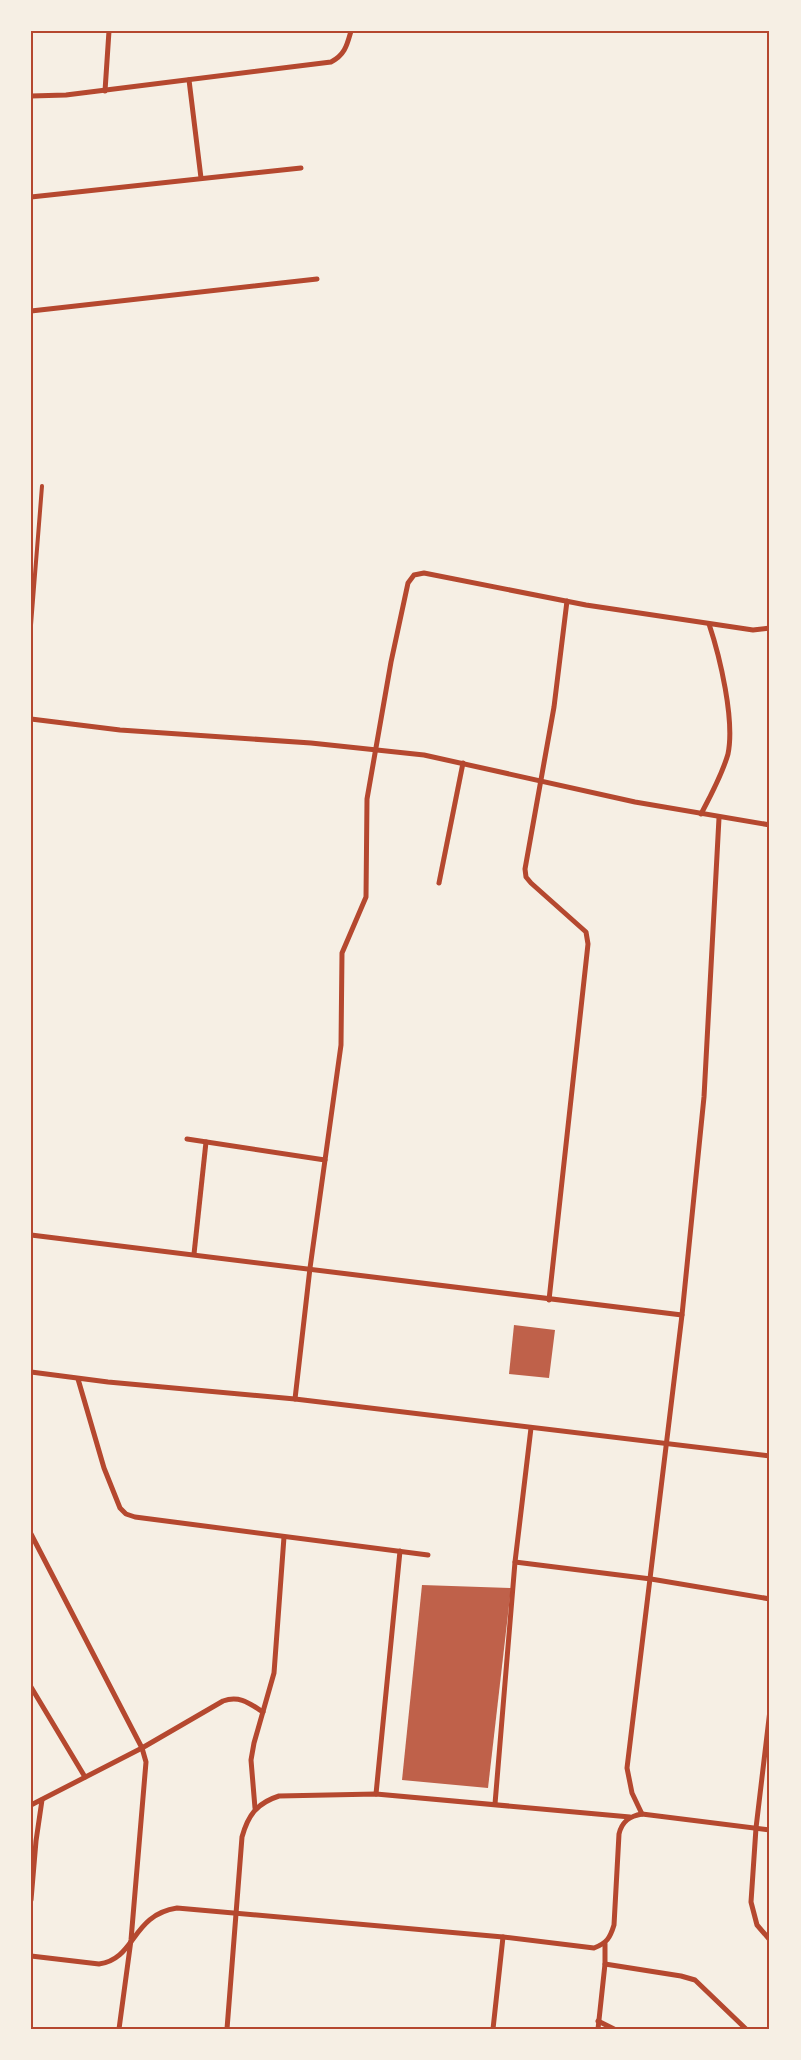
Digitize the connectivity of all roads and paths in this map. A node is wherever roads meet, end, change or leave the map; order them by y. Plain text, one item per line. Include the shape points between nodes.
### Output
1 (110, 31) edge
2 (351, 31) edge
3 (190, 80) junction
4 (104, 91) junction
5 (31, 96) edge
6 (301, 168) dead end
7 (201, 178) junction
8 (31, 197) edge
9 (317, 279) dead end
10 (31, 311) edge
11 (42, 486) dead end
12 (567, 601) junction
13 (709, 624) junction
14 (31, 625) edge
15 (770, 628) edge
16 (31, 719) edge
17 (375, 750) junction
18 (463, 763) junction
19 (540, 780) junction
20 (701, 814) junction
21 (720, 818) junction
22 (770, 825) edge
23 (439, 883) dead end
24 (187, 1139) dead end
25 (206, 1142) junction
26 (325, 1160) junction
27 (31, 1235) edge
28 (194, 1254) junction
29 (310, 1268) junction
30 (549, 1300) junction
31 (682, 1315) junction
32 (31, 1372) edge
33 (78, 1379) junction
34 (295, 1399) junction
35 (531, 1428) junction
36 (665, 1443) junction
37 (770, 1456) edge
38 (31, 1534) edge
39 (284, 1537) junction
40 (400, 1551) junction
41 (428, 1555) dead end
42 (516, 1562) junction
43 (651, 1579) junction
44 (770, 1599) edge
45 (31, 1686) edge
46 (770, 1710) edge
47 (263, 1712) junction
48 (142, 1748) junction
49 (85, 1777) junction
50 (376, 1794) junction
51 (42, 1800) junction
52 (495, 1804) junction
53 (31, 1805) edge
54 (256, 1808) junction
55 (642, 1814) junction
56 (630, 1817) junction
57 (756, 1828) junction
58 (770, 1830) edge
59 (31, 1900) edge
60 (237, 1912) junction
61 (504, 1936) junction
62 (131, 1940) junction
63 (770, 1940) edge
64 (605, 1944) junction
65 (31, 1956) edge
66 (605, 1964) junction
67 (598, 2021) junction
68 (118, 2029) edge
69 (227, 2029) edge
70 (494, 2029) edge
71 (598, 2029) edge
72 (614, 2029) edge
73 (746, 2029) edge

1 - 4 street
2 - 3 street via 346,48 331,62
3 - 4 street
3 - 7 street
4 - 5 street
6 - 7 street
7 - 8 street
9 - 10 street
11 - 14 lane
12 - 13 street
12 - 17 street via 424,573 414,575 408,583
12 - 19 street via 554,707
13 - 15 street via 753,630
13 - 20 street via 730,730 728,753
16 - 17 street via 133,731
17 - 18 street
17 - 26 street via 366,814 366,898 342,953 341,1045
18 - 19 street
18 - 23 street
19 - 20 street
19 - 30 street via 526,877 579,923 586,932 588,944
20 - 21 street
21 - 22 street
21 - 31 street via 704,1097
24 - 25 street
25 - 26 street
25 - 28 street
26 - 29 street
27 - 28 street
28 - 29 street
29 - 30 street
29 - 34 street
30 - 31 street
31 - 36 street
32 - 33 street
33 - 34 street
33 - 39 street via 104,1468 120,1508 126,1514
34 - 35 street
35 - 36 street
35 - 42 street
36 - 37 street
36 - 43 street
38 - 48 street
39 - 40 street
39 - 47 street via 274,1673
40 - 41 street
40 - 50 street
42 - 43 street
42 - 52 street
43 - 44 street
43 - 55 street via 626,1768
45 - 49 street
46 - 57 street
47 - 48 street via 233,1697
47 - 54 street via 251,1760
48 - 49 street
48 - 62 street via 146,1772
49 - 51 street
50 - 52 street
50 - 54 street via 279,1796
51 - 53 street
51 - 59 street
52 - 56 street
54 - 60 street via 246,1822 242,1836
55 - 56 street
55 - 57 street
56 - 64 street via 621,1827 614,1925
57 - 58 street
57 - 63 street via 752,1902 757,1925
60 - 61 street
60 - 62 street via 162,1910 149,1919
60 - 69 street
61 - 64 street via 585,1948
61 - 70 street
62 - 65 street via 117,1957 107,1963
62 - 68 street
64 - 66 street
66 - 67 street
66 - 73 street via 695,1980
67 - 71 street
67 - 72 street

